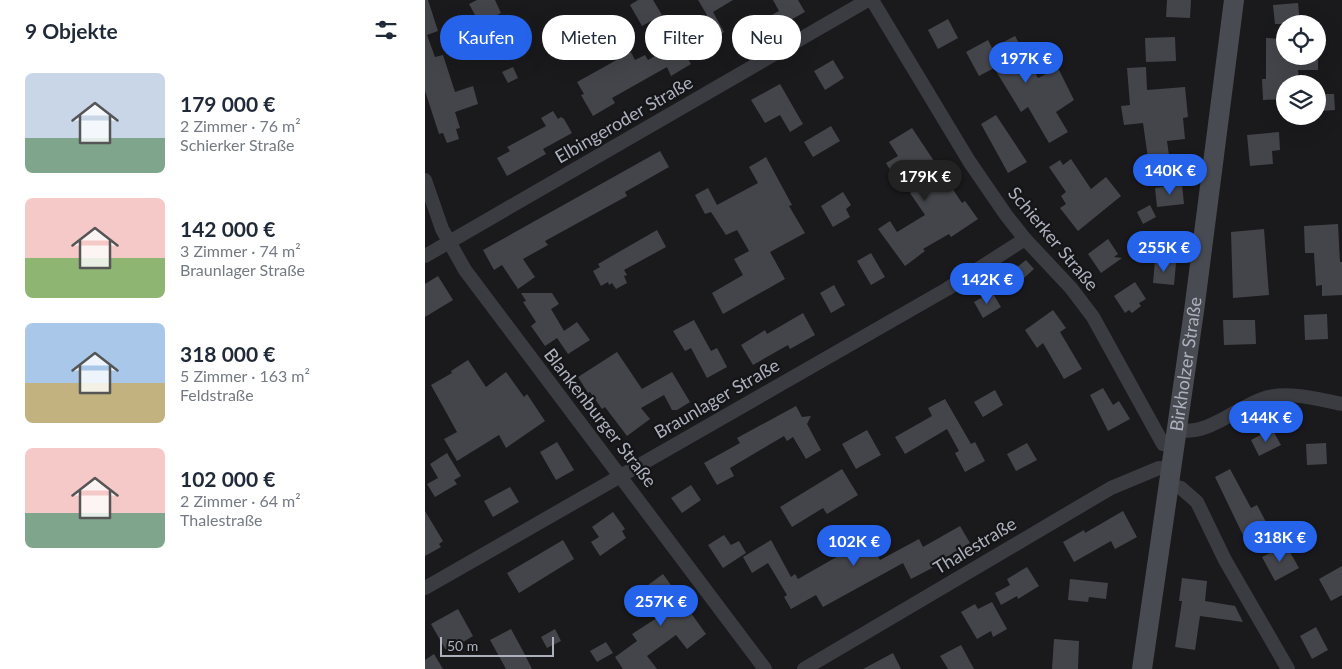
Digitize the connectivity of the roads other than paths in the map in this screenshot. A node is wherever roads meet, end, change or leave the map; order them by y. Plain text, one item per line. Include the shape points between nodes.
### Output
1 (867, 0) edge
2 (872, 0) edge
3 (1234, 0) edge
4 (425, 180) edge
5 (1025, 239) junction
6 (449, 242) junction
7 (425, 256) edge
8 (1342, 404) edge
9 (1176, 438) junction
10 (621, 475) junction
11 (1169, 477) junction
12 (425, 588) edge
13 (765, 669) edge
14 (804, 669) edge
15 (1142, 669) edge
16 (1288, 669) edge

1 - 6 street, Elbingeroder Straße
2 - 5 street, Schierker Straße via 969,161
3 - 9 street, Birkholzer Straße
4 - 6 street, Blankenburger Straße
5 - 9 street, Schierker Straße via 1093,317 1163,444
5 - 10 street, Braunlager Straße via 939,293
6 - 7 street, Elbingeroder Straße
6 - 10 street, Blankenburger Straße via 502,322
8 - 9 street via 1294,395 1263,398 1209,426
9 - 11 street, Birkholzer Straße
10 - 12 street, Braunlager Straße
10 - 13 street, Blankenburger Straße
11 - 14 street, Thalestraße via 1159,468 1111,488
11 - 15 street, Birkholzer Straße
11 - 16 street via 1197,502 1225,560

